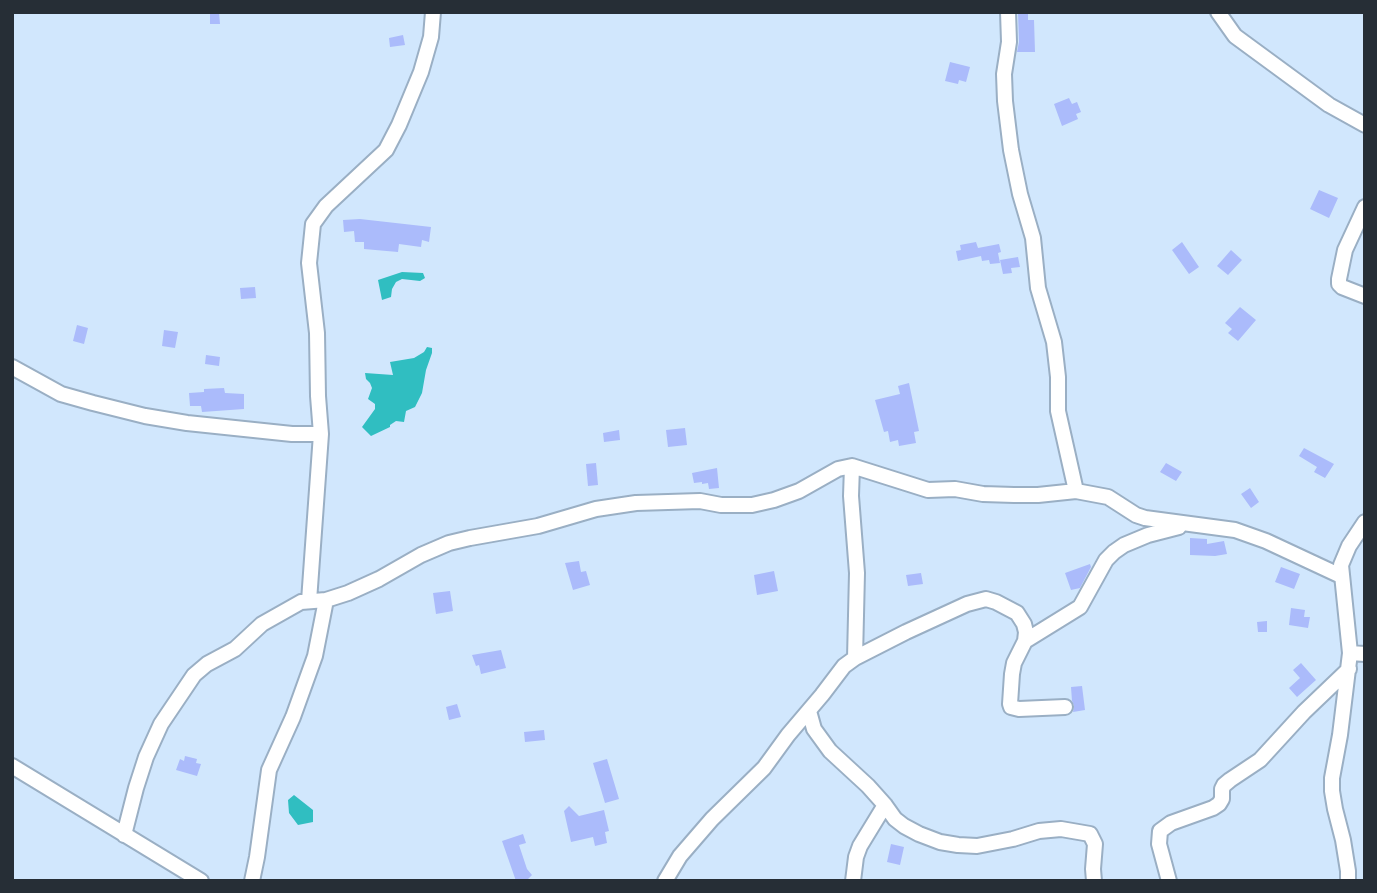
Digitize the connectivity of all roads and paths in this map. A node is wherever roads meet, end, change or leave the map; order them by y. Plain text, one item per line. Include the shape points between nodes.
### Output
1 (433, 12) edge
2 (1008, 12) edge
3 (1218, 12) edge
4 (1365, 125) edge
5 (1365, 207) edge
6 (1365, 296) edge
7 (12, 367) edge
8 (321, 434) junction
9 (852, 466) junction
10 (1076, 491) junction
11 (1365, 522) edge
12 (1191, 525) junction
13 (1341, 576) junction
14 (326, 600) junction
15 (309, 601) junction
16 (1025, 641) junction
17 (1357, 654) edge
18 (855, 658) junction
19 (1349, 670) junction
20 (1065, 707) dead end
21 (809, 710) junction
22 (12, 766) edge
23 (885, 805) junction
24 (124, 835) junction
25 (201, 881) edge
26 (252, 881) edge
27 (665, 881) edge
28 (853, 881) edge
29 (1094, 881) edge
30 (1169, 881) edge
31 (1348, 881) edge

1 - 8 street via 421,72 386,150 313,224 309,263
2 - 10 street via 1004,74 1011,150 1033,238 1038,288 1054,342 1058,411
3 - 4 street via 1235,36 1329,105
5 - 6 street via 1345,250 1339,279 1342,287
7 - 8 street via 61,394 145,416
8 - 15 street
9 - 10 street via 928,490 1014,495
9 - 14 street via 799,491 752,505 700,501 609,506 538,526 460,540
9 - 18 street
10 - 12 street via 1108,497 1145,518
11 - 13 street via 1345,556
12 - 13 street via 1235,530
12 - 16 street via 1168,528 1124,545 1106,561 1080,607
13 - 17 street
14 - 15 street
14 - 26 street via 315,656 269,770
15 - 24 street via 262,624 235,649 194,675 161,724 146,757
16 - 18 street via 1024,624 1017,613 986,599
16 - 20 street via 1014,663 1011,707
17 - 19 street
18 - 21 street
19 - 30 street via 1260,760 1224,785 1218,806 1160,831 1158,844
19 - 31 street via 1332,778
21 - 23 street via 814,729 831,751
21 - 27 street via 764,768 680,856
22 - 24 street
23 - 28 street via 860,846
23 - 29 street via 895,819 919,834 958,845 977,846 1061,829 1090,834 1095,844
24 - 25 street

